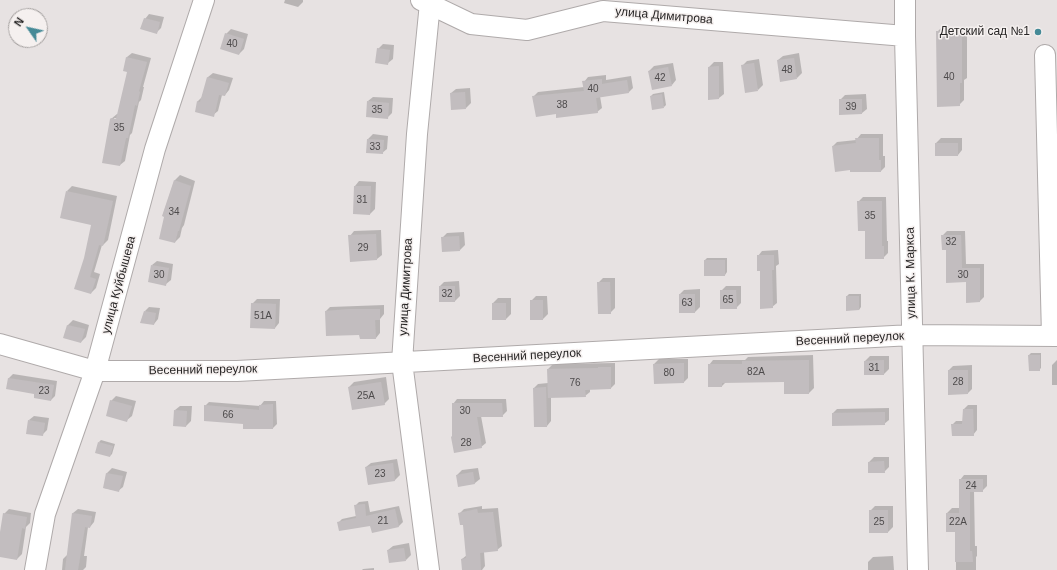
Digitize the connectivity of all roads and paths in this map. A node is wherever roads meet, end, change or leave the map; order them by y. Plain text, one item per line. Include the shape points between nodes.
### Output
1 (204, 0) edge
2 (905, 0) edge
3 (426, 2) edge
4 (905, 36) junction
5 (1045, 55) dead end
6 (912, 335) junction
7 (1054, 336) edge
8 (0, 344) edge
9 (402, 362) junction
10 (95, 371) junction
11 (35, 570) edge
12 (429, 570) edge
13 (918, 570) edge

1 - 10 street, улица Куйбышева via 155,149
2 - 4 street, улица К. Маркса
3 - 4 street, улица Димитрова via 471,24 527,30 603,11
3 - 9 street, улица Димитрова
4 - 6 street, улица К. Маркса
5 - 7 street
6 - 7 street, Весенний переулок
6 - 9 street, Весенний переулок
6 - 13 street, улица К. Маркса
8 - 10 street, Весенний переулок
9 - 10 street, Весенний переулок via 238,371
9 - 12 street, улица Димитрова
10 - 11 street, улица Куйбышева via 45,514

